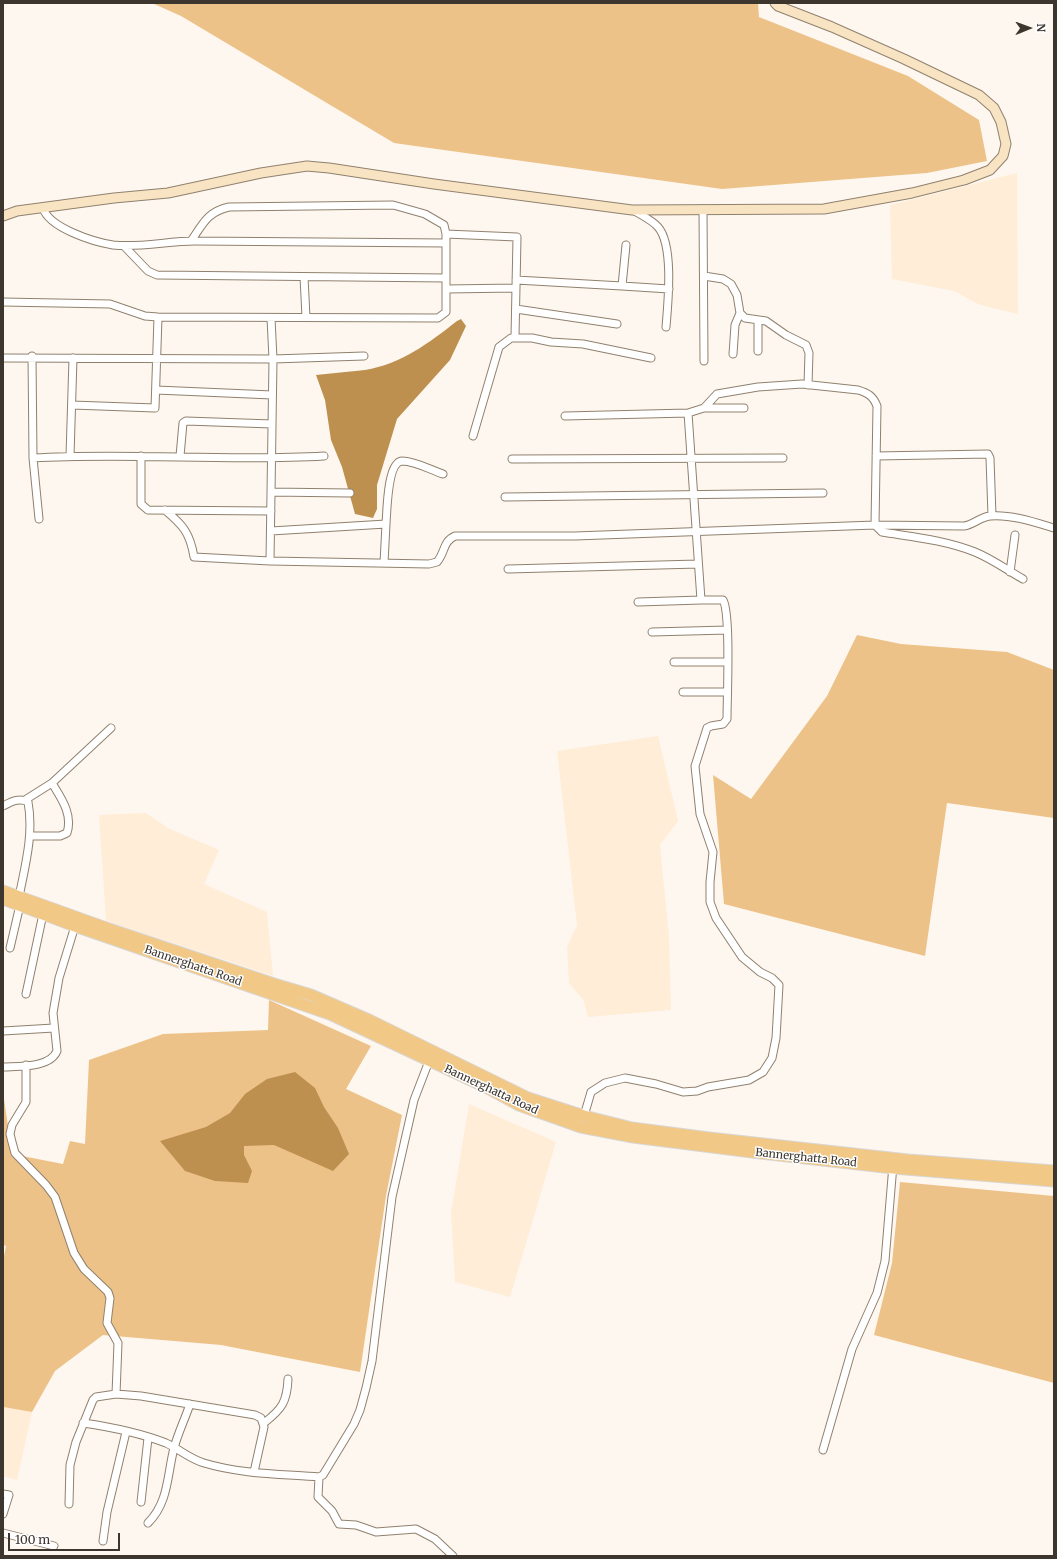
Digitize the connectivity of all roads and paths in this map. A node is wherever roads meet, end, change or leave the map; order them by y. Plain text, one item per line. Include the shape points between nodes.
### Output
1 (775, 3) edge
2 (43, 208) junction
3 (632, 210) junction
4 (703, 210) junction
5 (3, 216) edge
6 (446, 234) junction
7 (191, 241) junction
8 (446, 243) junction
9 (626, 245) dead end
10 (124, 246) junction
11 (704, 276) junction
12 (304, 277) junction
13 (446, 278) junction
14 (516, 280) junction
15 (622, 286) junction
16 (516, 288) junction
17 (446, 289) junction
18 (669, 289) junction
19 (3, 302) edge
20 (516, 309) junction
21 (740, 313) junction
22 (158, 317) junction
23 (306, 317) junction
24 (271, 318) junction
25 (758, 320) junction
26 (617, 324) dead end
27 (666, 327) dead end
28 (515, 338) junction
29 (758, 351) dead end
30 (733, 354) dead end
31 (32, 356) junction
32 (364, 356) dead end
33 (3, 358) edge
34 (72, 358) junction
35 (651, 358) dead end
36 (273, 359) junction
37 (156, 360) junction
38 (704, 361) dead end
39 (808, 385) junction
40 (156, 390) junction
41 (272, 395) junction
42 (72, 405) junction
43 (704, 408) junction
44 (744, 408) dead end
45 (688, 413) junction
46 (565, 416) dead end
47 (272, 424) junction
48 (473, 436) dead end
49 (70, 456) junction
50 (142, 456) junction
51 (180, 456) junction
52 (324, 456) dead end
53 (876, 456) junction
54 (692, 457) junction
55 (33, 458) junction
56 (783, 458) dead end
57 (512, 459) dead end
58 (271, 460) junction
59 (443, 474) dead end
60 (271, 492) junction
61 (350, 493) dead end
62 (823, 493) dead end
63 (695, 494) junction
64 (505, 497) dead end
65 (165, 510) junction
66 (271, 511) junction
67 (992, 516) junction
68 (39, 519) dead end
69 (386, 524) junction
70 (875, 525) junction
71 (1054, 528) edge
72 (271, 531) junction
73 (696, 531) junction
74 (1015, 535) dead end
75 (270, 561) junction
76 (384, 563) junction
77 (698, 564) junction
78 (508, 569) dead end
79 (1010, 572) junction
80 (1023, 579) dead end
81 (701, 600) junction
82 (638, 602) dead end
83 (727, 630) junction
84 (652, 632) dead end
85 (674, 662) dead end
86 (727, 662) junction
87 (683, 692) dead end
88 (727, 692) junction
89 (111, 728) dead end
90 (52, 783) junction
91 (25, 800) junction
92 (3, 806) edge
93 (30, 836) junction
94 (3, 890) edge
95 (3, 899) edge
96 (20, 901) junction
97 (43, 914) junction
98 (75, 926) junction
99 (10, 948) dead end
100 (206, 966) junction
101 (26, 994) dead end
102 (54, 1028) junction
103 (3, 1031) edge
104 (430, 1061) junction
105 (26, 1065) junction
106 (3, 1067) edge
107 (584, 1116) junction
108 (893, 1163) junction
109 (1054, 1171) edge
110 (1054, 1181) edge
111 (288, 1379) dead end
112 (116, 1394) junction
113 (190, 1404) junction
114 (83, 1423) junction
115 (264, 1423) junction
116 (126, 1432) junction
117 (148, 1438) junction
118 (174, 1447) junction
119 (823, 1450) dead end
120 (254, 1472) junction
121 (319, 1477) junction
122 (3, 1494) edge
123 (141, 1502) dead end
124 (69, 1504) dead end
125 (3, 1514) edge
126 (148, 1523) dead end
127 (3, 1533) edge
128 (103, 1541) dead end
129 (54, 1546) dead end
130 (453, 1556) edge

1 - 4 main road via 979,95 994,108 1001,122 1006,144 1003,156 990,170 964,180 865,202 824,209
2 - 3 main road via 168,193 307,166
2 - 5 main road via 16,211
2 - 10 street via 51,220 64,228 95,241
3 - 4 main road
3 - 18 street via 658,226 665,238
4 - 11 street
6 - 7 street via 444,225 425,214 393,205 229,207 209,215
6 - 8 street
6 - 14 street via 517,237
7 - 8 street
7 - 10 street
8 - 13 street
9 - 15 street
10 - 12 street via 148,270 157,275
11 - 21 street via 723,279 731,284 737,295
11 - 38 street
12 - 13 street
12 - 23 street
13 - 17 street
14 - 15 street
14 - 16 street
15 - 18 street
16 - 17 street
16 - 20 street
17 - 23 street via 446,312 438,318
18 - 27 street
19 - 22 street via 110,304 145,316
20 - 26 street
20 - 28 street
21 - 25 street via 745,318
21 - 30 street via 735,325
22 - 24 street
22 - 37 street
23 - 24 street
24 - 36 street
25 - 29 street
25 - 39 street via 771,324 806,345 809,353
28 - 35 street via 583,344
28 - 48 street via 504,342 500,348
31 - 33 street
31 - 34 street
31 - 55 street
32 - 36 street
34 - 37 street
34 - 42 street
36 - 37 street
36 - 41 street
37 - 40 street
39 - 43 street via 758,387 723,392
39 - 53 street via 858,390 867,392 874,398 877,406
40 - 41 street
40 - 42 street via 156,406 153,408
41 - 47 street
42 - 49 street
43 - 44 street
43 - 45 street
45 - 46 street
45 - 54 street
47 - 51 street via 186,421 183,423
47 - 58 street
49 - 50 street
49 - 55 street
50 - 51 street
50 - 65 street via 141,504 148,510
51 - 58 street
52 - 58 street
53 - 67 street via 988,454
53 - 70 street
54 - 56 street
54 - 57 street
54 - 63 street
55 - 68 street
58 - 60 street
59 - 69 street via 415,464 401,461 397,463 390,480
60 - 61 street
60 - 66 street
62 - 63 street
63 - 64 street
63 - 73 street
65 - 66 street
65 - 75 street via 186,530 194,557
66 - 72 street
67 - 70 street via 964,526
67 - 71 street via 1031,521
69 - 72 street
69 - 76 street
70 - 73 street
70 - 79 street via 882,532 955,545 992,560
72 - 75 street
73 - 76 street via 574,536 455,536 446,542 441,558 437,562
73 - 77 street
74 - 79 street
75 - 76 street
77 - 78 street
77 - 81 street
79 - 80 street
81 - 82 street
81 - 83 street via 723,600 726,605
83 - 84 street
83 - 86 street
85 - 86 street
86 - 88 street
87 - 88 street
88 - 107 street via 726,722 707,728 695,766 700,814 713,852 710,902 716,918 742,957 779,985 776,1038 772,1058 763,1072 749,1080 692,1092 675,1091 632,1079 612,1080 591,1092
89 - 90 street
90 - 91 street
90 - 93 street via 64,802 68,816 67,833 60,836
91 - 92 street via 12,801
91 - 93 street via 28,802 31,816
93 - 96 street
94 - 96 main road, Bannerghatta Road
95 - 96 main road, Bannerghatta Road
96 - 97 main road, Bannerghatta Road
96 - 99 street
96 - 100 main road, Bannerghatta Road
97 - 98 main road, Bannerghatta Road
97 - 101 street
98 - 100 main road, Bannerghatta Road
98 - 102 street via 59,978 53,1013
100 - 104 main road, Bannerghatta Road via 330,1014
100 - 107 main road, Bannerghatta Road via 311,995 369,1020 528,1098
102 - 103 street
102 - 105 street via 54,1056 50,1060
104 - 108 main road, Bannerghatta Road via 519,1105 581,1127 633,1137
104 - 121 street via 414,1100 392,1197 372,1361 366,1388 354,1424 325,1472
105 - 106 street
105 - 112 street via 26,1102 12,1125 10,1134 15,1153 46,1185 54,1198 74,1253 84,1269 108,1292 110,1298 107,1323 118,1344
107 - 108 main road, Bannerghatta Road via 632,1128
108 - 109 main road, Bannerghatta Road
108 - 110 main road, Bannerghatta Road
108 - 119 street via 885,1261 868,1314 852,1350
111 - 115 street via 281,1409
112 - 113 street
112 - 114 street via 96,1397
113 - 115 street via 255,1415
113 - 118 street
114 - 116 street via 112,1427
114 - 124 street via 70,1465
115 - 120 street
116 - 117 street
116 - 128 street via 107,1512
117 - 118 street
117 - 123 street
118 - 120 street via 203,1463
118 - 126 street via 162,1506
120 - 121 street
121 - 130 street via 318,1497 332,1511 339,1524 356,1525 376,1532 416,1529 435,1539
122 - 125 street via 9,1495
127 - 129 street

